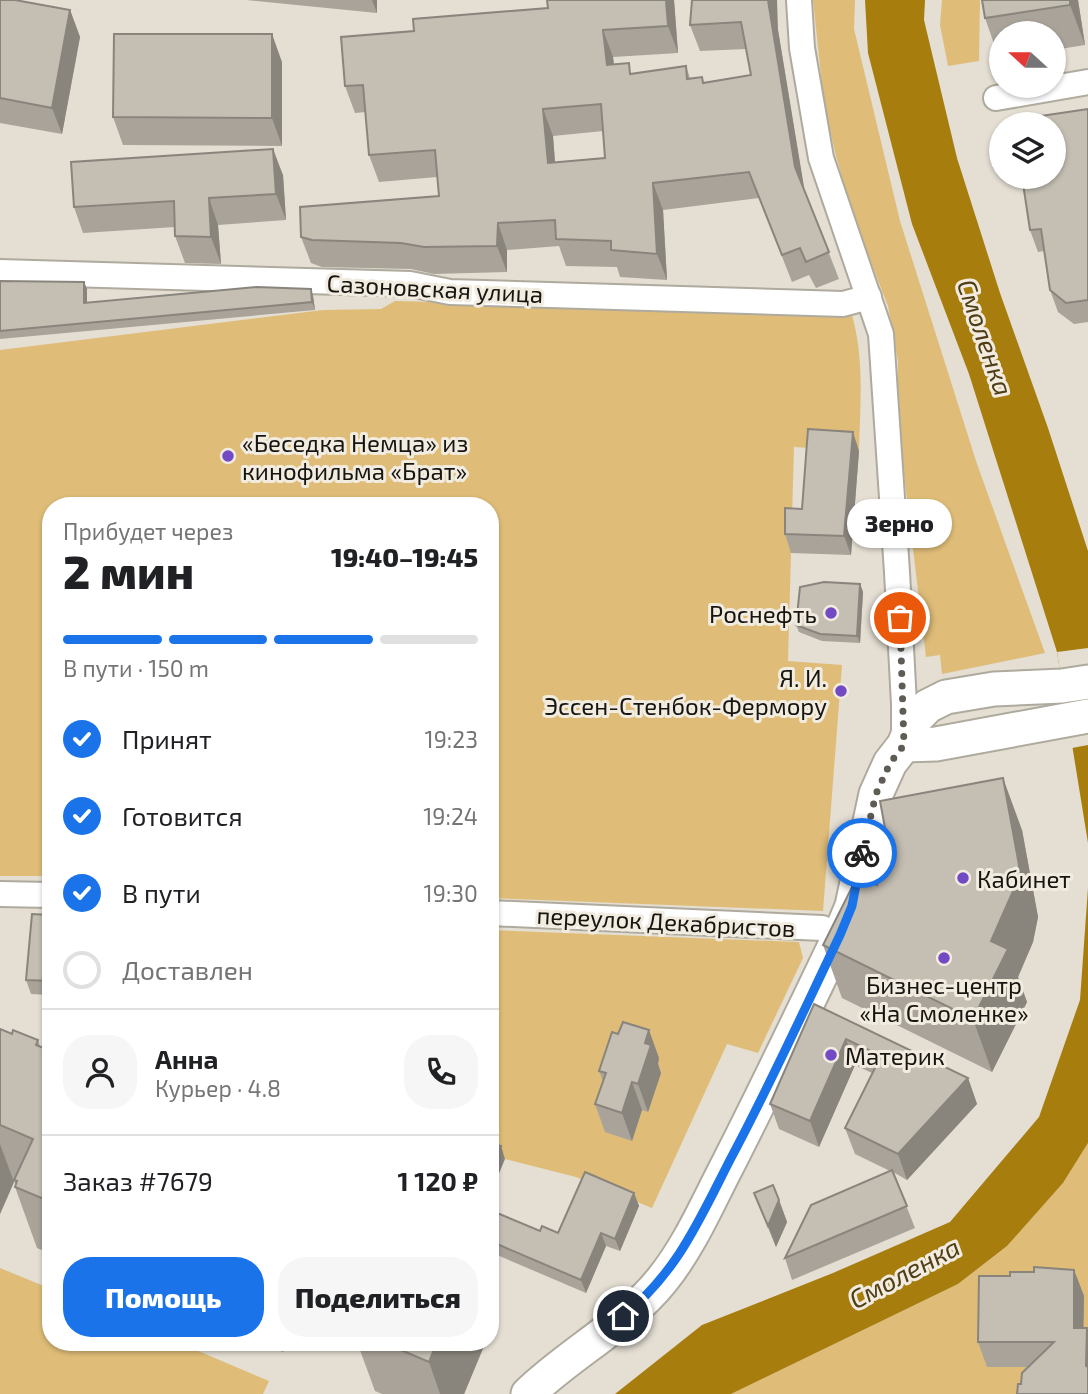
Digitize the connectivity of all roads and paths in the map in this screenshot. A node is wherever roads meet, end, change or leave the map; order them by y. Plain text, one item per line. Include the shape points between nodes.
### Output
1 (799, 0) edge
2 (1088, 82) edge
3 (1066, 86) edge
4 (0, 272) edge
5 (869, 297) junction
6 (1075, 684) edge
7 (1078, 717) edge
8 (904, 745) junction
9 (0, 894) edge
10 (42, 895) edge
11 (499, 913) edge
12 (840, 935) junction
13 (528, 1394) edge

1 - 5 street via 821,158
2 - 3 street
4 - 5 street, Сазоновская улица via 410,284 450,292 843,304
5 - 8 street via 884,359
6 - 8 main road via 946,697 914,720
7 - 8 main road via 936,744
8 - 12 main road via 876,794 852,906
9 - 10 street
11 - 12 street, переулок Декабристов via 822,928
12 - 13 main road via 681,1253 640,1302

